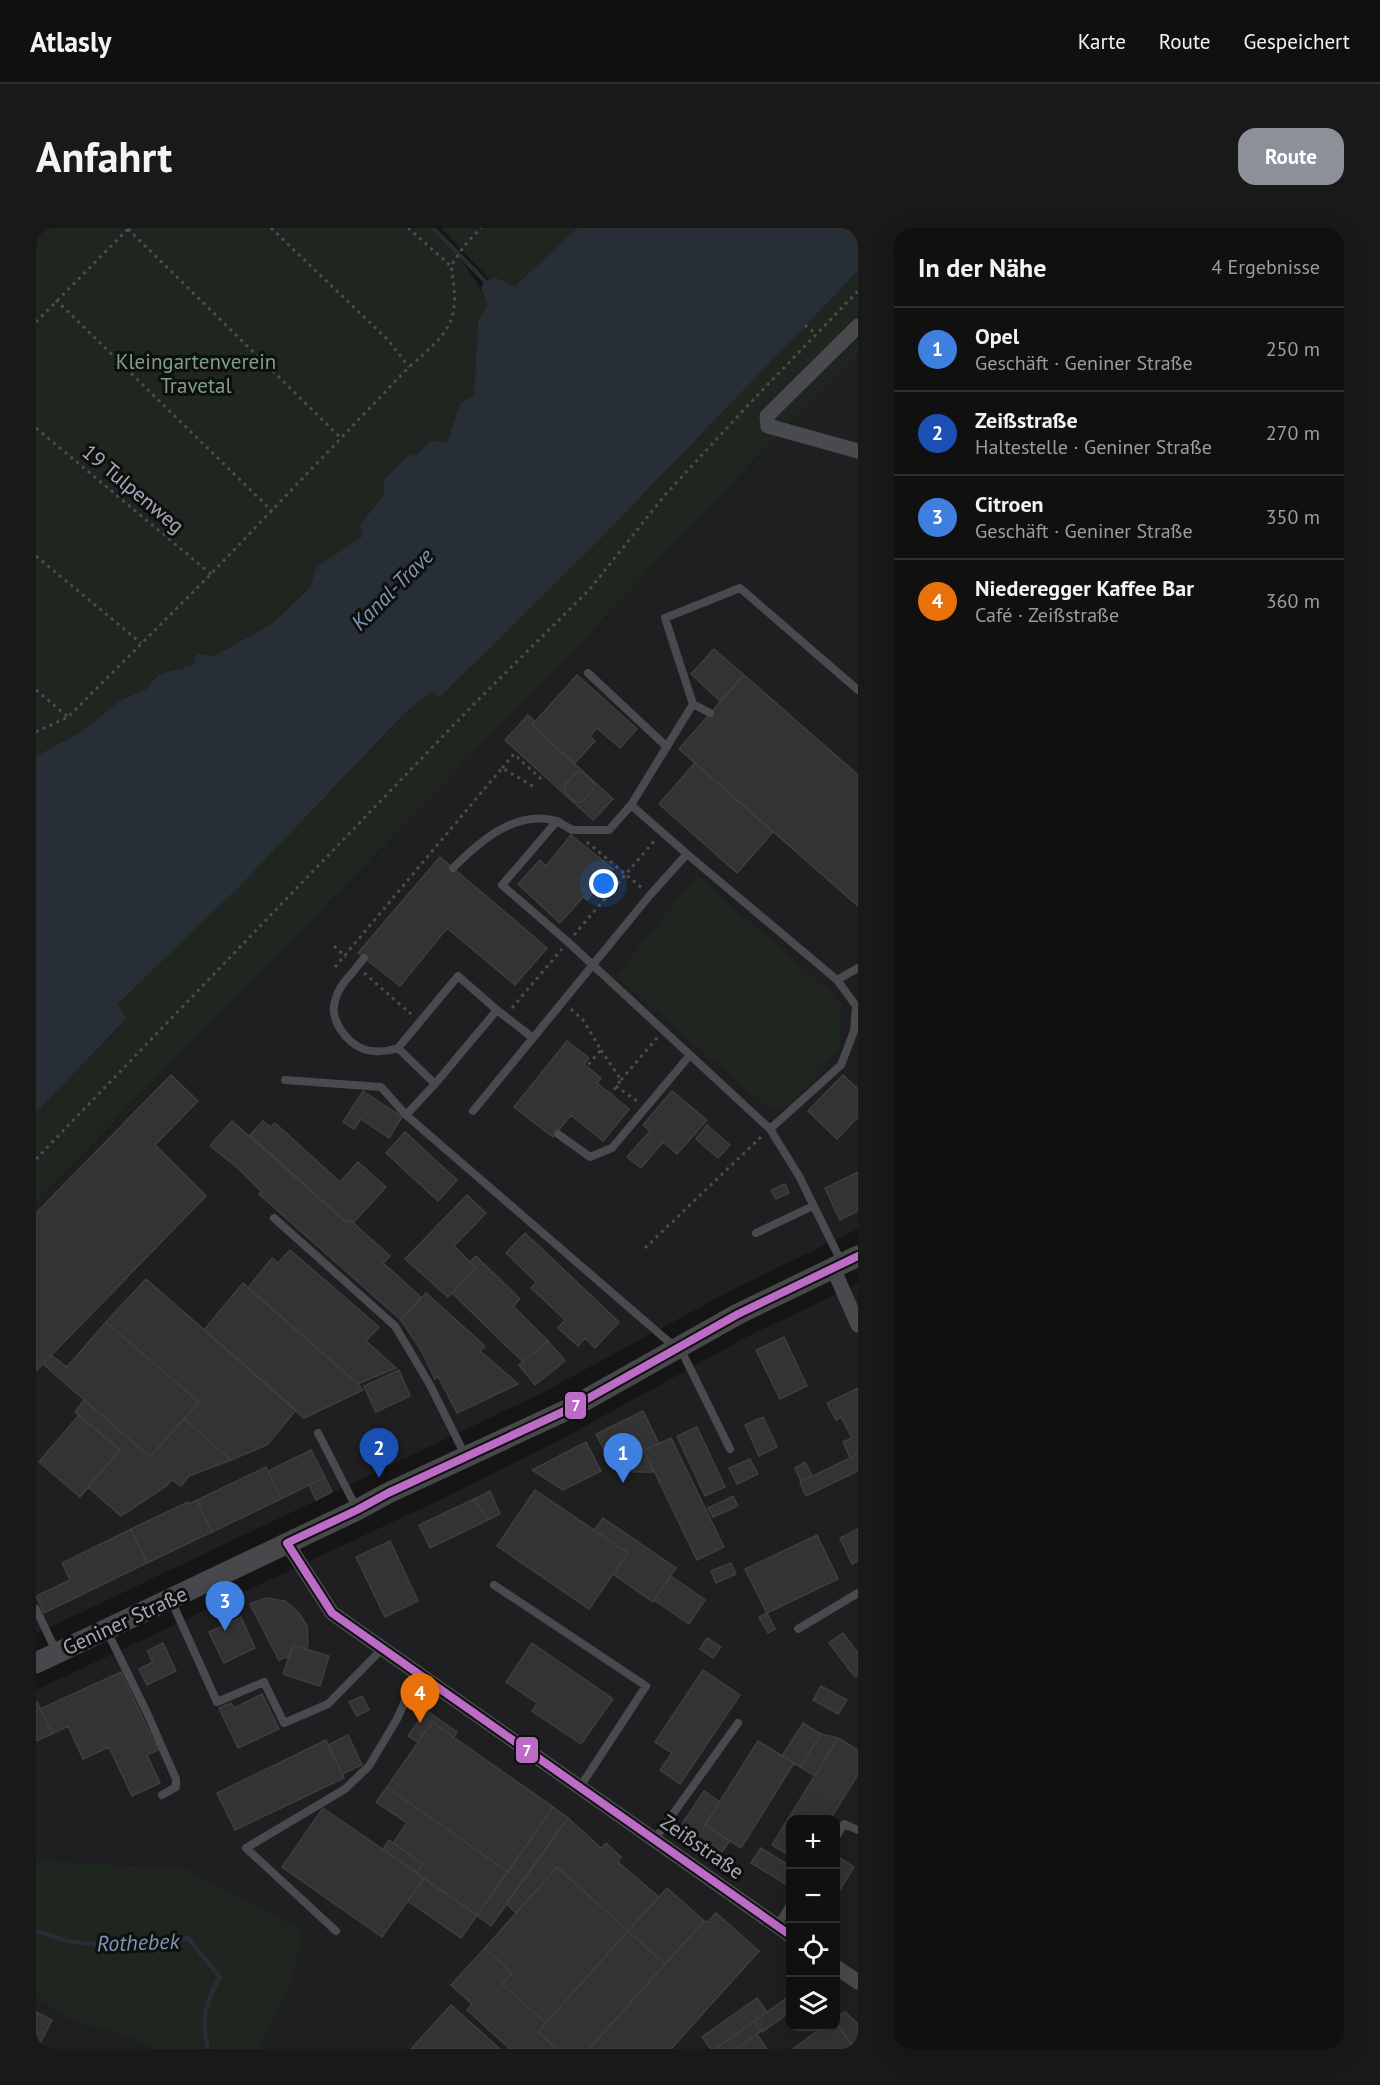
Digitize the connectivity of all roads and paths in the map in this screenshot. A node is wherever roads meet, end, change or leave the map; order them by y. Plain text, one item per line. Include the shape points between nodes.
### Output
1 (128, 228) edge
2 (271, 228) edge
3 (408, 228) edge
4 (481, 228) edge
5 (451, 266) junction
6 (858, 291) edge
7 (56, 300) junction
8 (36, 322) edge
9 (805, 325) dead end
10 (858, 326) edge
11 (816, 334) junction
12 (409, 367) junction
13 (36, 428) edge
14 (342, 439) junction
15 (858, 451) edge
16 (272, 511) junction
17 (36, 556) edge
18 (211, 574) junction
19 (141, 643) junction
20 (588, 673) dead end
21 (36, 690) edge
22 (858, 690) edge
23 (693, 704) junction
24 (710, 713) dead end
25 (68, 717) junction
26 (36, 732) edge
27 (667, 747) junction
28 (502, 768) junction
29 (543, 781) dead end
30 (536, 788) dead end
31 (631, 805) junction
32 (557, 821) junction
33 (572, 830) junction
34 (662, 832) junction
35 (687, 854) junction
36 (453, 868) dead end
37 (626, 874) junction
38 (650, 895) junction
39 (568, 942) junction
40 (334, 946) dead end
41 (344, 956) junction
42 (364, 958) dead end
43 (353, 963) dead end
44 (592, 966) junction
45 (335, 967) dead end
46 (858, 968) edge
47 (361, 971) dead end
48 (837, 980) junction
49 (562, 1002) junction
50 (496, 1010) junction
51 (505, 1016) junction
52 (420, 1022) junction
53 (663, 1032) junction
54 (533, 1038) junction
55 (398, 1048) junction
56 (601, 1050) junction
57 (690, 1055) junction
58 (587, 1066) dead end
59 (285, 1080) dead end
60 (621, 1080) junction
61 (435, 1084) junction
62 (616, 1086) junction
63 (611, 1094) dead end
64 (645, 1109) junction
65 (474, 1111) dead end
66 (406, 1115) junction
67 (770, 1129) junction
68 (558, 1134) dead end
69 (36, 1159) edge
70 (813, 1206) junction
71 (274, 1218) dead end
72 (756, 1233) dead end
73 (645, 1248) dead end
74 (844, 1263) edge
75 (858, 1325) edge
76 (678, 1348) junction
77 (318, 1433) dead end
78 (730, 1449) dead end
79 (466, 1456) junction
80 (357, 1510) junction
81 (287, 1543) junction
82 (494, 1586) dead end
83 (858, 1593) edge
84 (170, 1599) junction
85 (36, 1609) edge
86 (106, 1629) junction
87 (798, 1629) dead end
88 (383, 1648) junction
89 (57, 1653) junction
90 (36, 1663) edge
91 (418, 1672) junction
92 (738, 1723) dead end
93 (580, 1787) junction
94 (162, 1795) dead end
95 (840, 1830) edge
96 (858, 1830) edge
97 (655, 1839) junction
98 (786, 1911) edge
99 (777, 1926) junction
100 (336, 1931) dead end
101 (786, 1932) edge
102 (840, 1970) edge
103 (858, 1982) edge

1 - 7 path
1 - 14 path
2 - 12 path via 388,340
3 - 5 path
4 - 5 path
5 - 12 path via 455,290 453,315 442,338
6 - 11 path
7 - 8 path
7 - 16 path
9 - 11 path
10 - 15 street via 767,416 768,426
11 - 69 path via 665,495 590,589 472,706
12 - 14 path
13 - 18 path, 19 Tulpenweg
14 - 16 path
16 - 18 path
17 - 19 path
18 - 19 path
19 - 25 path
20 - 27 lane
21 - 25 path
22 - 23 lane via 740,588 664,618
23 - 24 lane
23 - 27 lane
25 - 26 path
27 - 31 lane
28 - 29 path via 514,754
28 - 30 path
28 - 41 path
31 - 33 lane via 609,830
31 - 34 lane
32 - 33 lane
32 - 36 lane via 544,817 502,828 476,845
32 - 39 lane via 502,885
33 - 37 path
34 - 35 lane
34 - 37 path
35 - 38 lane
35 - 48 lane
37 - 38 path
37 - 39 path
38 - 44 lane
39 - 44 lane
39 - 51 path
40 - 41 path
41 - 43 path
41 - 45 path
42 - 55 lane, bridge via 340,986 334,1008 339,1029 360,1048 386,1052
44 - 49 lane
44 - 53 lane
46 - 48 lane
47 - 52 path
48 - 67 lane via 856,1006 854,1031 841,1065
49 - 54 lane
49 - 56 path via 583,1020
50 - 51 lane
50 - 52 lane via 459,976
50 - 61 lane
51 - 54 lane
52 - 55 lane
53 - 57 lane
53 - 60 path
54 - 65 lane
55 - 61 lane
56 - 58 path
56 - 60 path
57 - 64 lane
57 - 67 lane
59 - 66 lane via 381,1087
60 - 62 path
61 - 66 lane
62 - 63 path
62 - 64 path
64 - 68 lane via 612,1149 590,1157
66 - 76 lane
67 - 70 lane
67 - 73 path
70 - 72 lane
70 - 74 lane
71 - 79 lane via 395,1326
74 - 75 street
74 - 76 main road, Geniner Straße
76 - 78 lane
76 - 79 main road, Geniner Straße via 571,1408
77 - 80 lane
79 - 80 main road, Geniner Straße
80 - 81 main road, Geniner Straße
81 - 84 main road, Geniner Straße
81 - 88 street, Zeißstraße via 332,1613
82 - 93 lane via 646,1686
83 - 87 lane
84 - 86 main road, Geniner Straße
84 - 88 lane via 218,1702 264,1682 284,1723 328,1704
85 - 89 lane
86 - 89 main road, Geniner Straße
86 - 94 lane via 176,1779 176,1787
88 - 91 street, Zeißstraße
89 - 90 main road, Geniner Straße
91 - 93 street, Zeißstraße
91 - 100 lane via 397,1719 369,1766 345,1789 246,1848
92 - 97 lane
93 - 97 street, Zeißstraße
95 - 96 lane via 844,1824
97 - 99 street, Zeißstraße
98 - 99 lane
99 - 101 street, Zeißstraße
102 - 103 street

